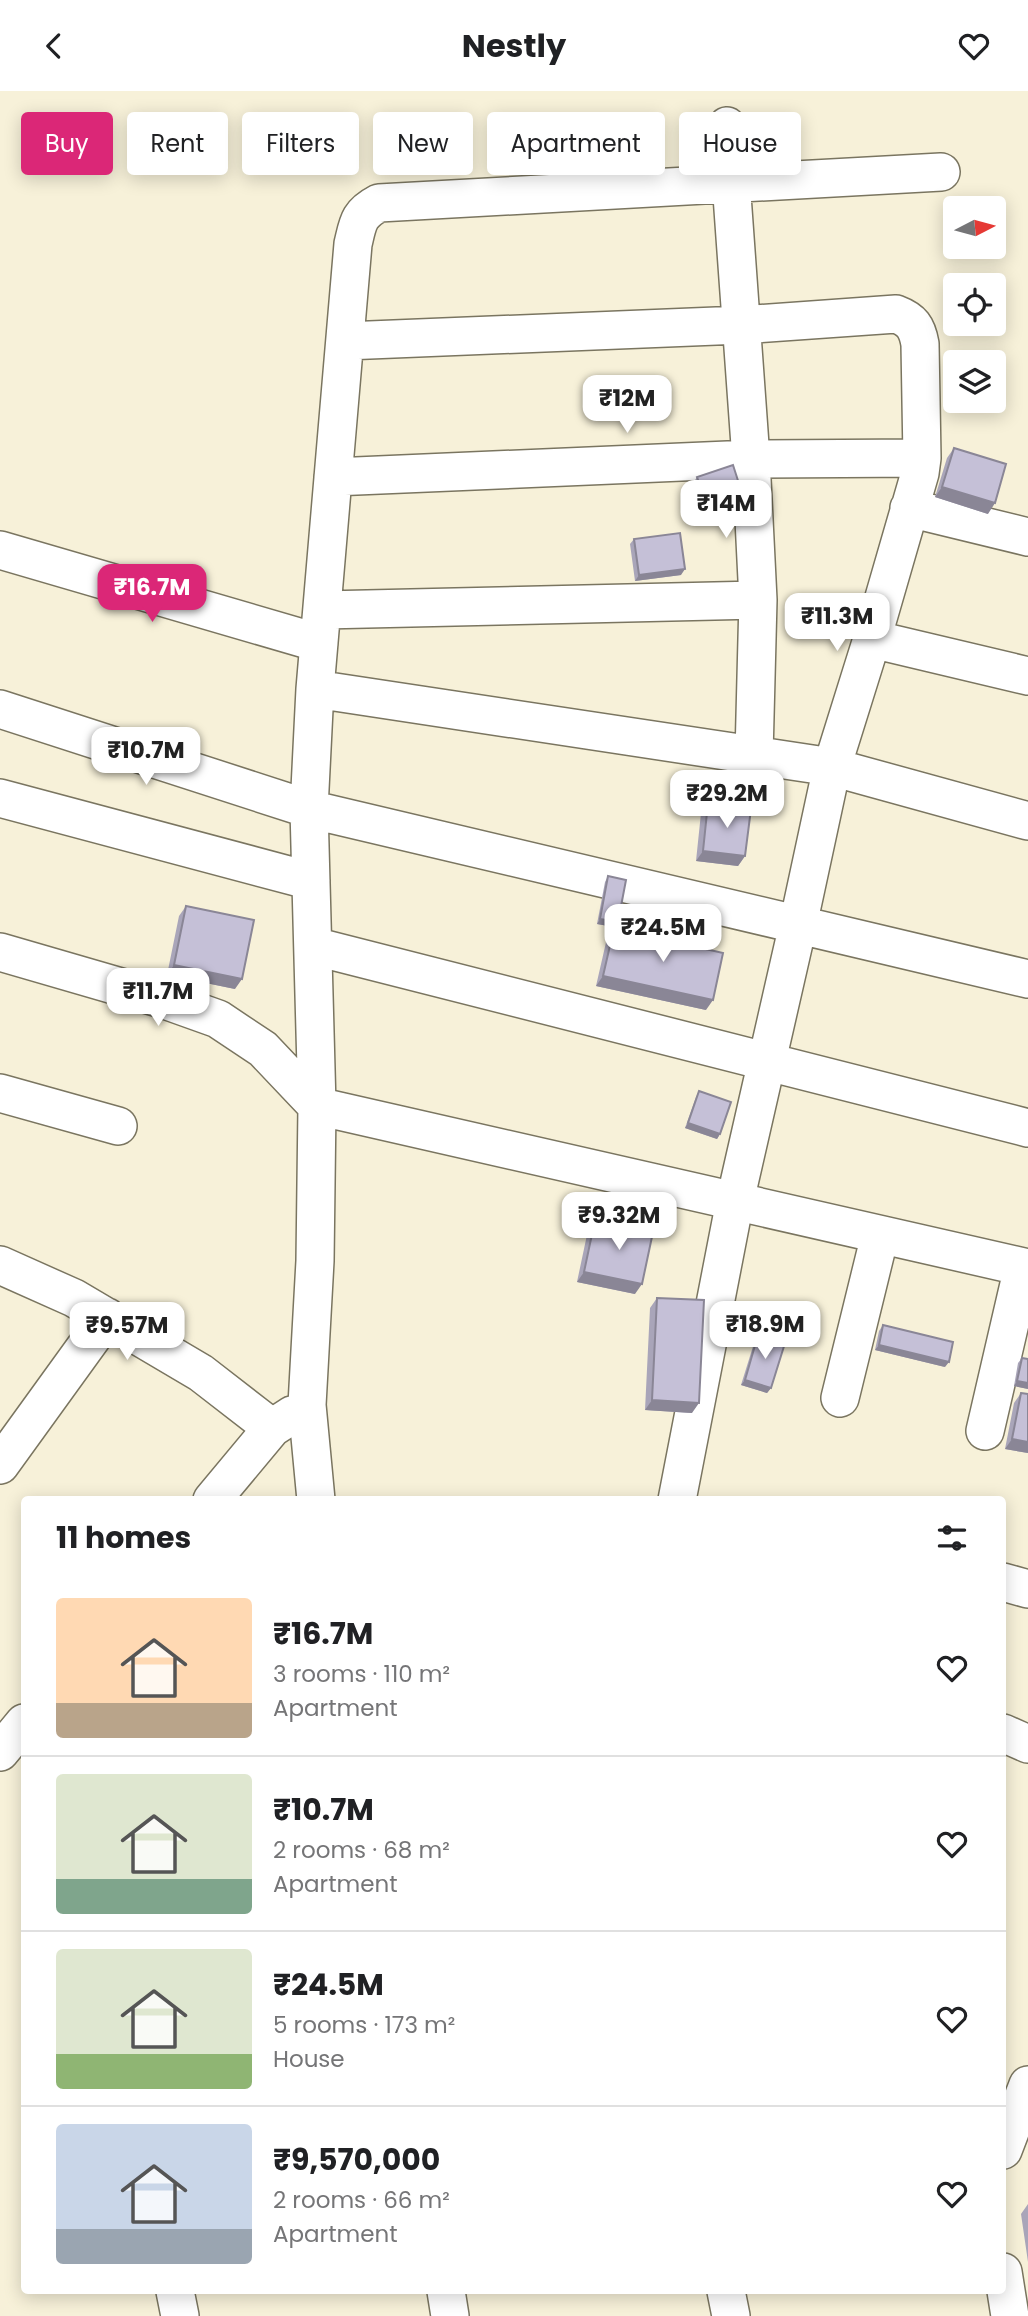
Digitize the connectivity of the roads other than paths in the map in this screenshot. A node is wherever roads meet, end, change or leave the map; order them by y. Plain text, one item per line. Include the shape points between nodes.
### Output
1 (941, 172) dead end
2 (730, 175) edge
3 (731, 183) junction
4 (741, 325) junction
5 (345, 341) junction
6 (922, 458) junction
7 (751, 459) junction
8 (333, 477) junction
9 (909, 508) junction
10 (1028, 537) edge
11 (0, 550) edge
12 (758, 600) junction
13 (321, 626) junction
14 (872, 639) junction
15 (1028, 676) edge
16 (315, 689) junction
17 (0, 709) edge
18 (754, 755) junction
19 (832, 767) junction
20 (0, 798) edge
21 (309, 809) junction
22 (1028, 821) edge
23 (311, 881) junction
24 (798, 925) junction
25 (313, 946) junction
26 (0, 952) edge
27 (1028, 979) edge
28 (766, 1060) junction
29 (0, 1093) edge
30 (317, 1106) junction
31 (118, 1126) dead end
32 (1028, 1128) edge
33 (735, 1201) junction
34 (880, 1235) junction
35 (0, 1265) edge
36 (1026, 1268) edge
37 (107, 1317) junction
38 (840, 1398) dead end
39 (307, 1405) junction
40 (272, 1428) junction
41 (985, 1431) dead end
42 (0, 1465) edge
43 (215, 1496) edge
44 (316, 1496) edge
45 (678, 1496) edge
46 (1006, 1583) edge
47 (1028, 1589) edge
48 (21, 1727) edge
49 (1006, 1734) edge
50 (1028, 1744) edge
51 (0, 1752) edge
52 (1021, 2089) edge
53 (1006, 2140) edge
54 (1006, 2291) edge
55 (176, 2294) edge
56 (446, 2294) edge
57 (727, 2294) edge
58 (180, 2316) edge
59 (450, 2316) edge
60 (731, 2316) edge
61 (1010, 2316) edge

1 - 3 street
2 - 3 street
3 - 4 street
3 - 5 street via 379,204 366,210 353,244
4 - 5 street
4 - 6 street via 897,314 909,319 920,344
4 - 7 street
5 - 8 street
6 - 7 street
6 - 9 street
7 - 8 street
7 - 12 street
8 - 13 street
9 - 10 street
9 - 14 street
11 - 13 street
12 - 13 street
12 - 18 street
13 - 16 street
14 - 15 street
14 - 19 street
16 - 18 street
16 - 21 street
17 - 21 street
18 - 19 street
19 - 22 street
19 - 24 street
20 - 23 street
21 - 23 street
21 - 24 street
23 - 25 street
24 - 27 street
24 - 28 street
25 - 28 street
25 - 30 street
26 - 30 street via 218,1019 262,1049
28 - 32 street
28 - 33 street
29 - 31 street
30 - 33 street
30 - 39 street
33 - 34 street
33 - 45 street
34 - 36 street
34 - 38 street
35 - 37 street
36 - 41 street
37 - 40 street via 201,1373
37 - 42 street
39 - 40 street
39 - 44 street
40 - 43 street
46 - 47 street
48 - 51 street
49 - 50 street
52 - 53 street
54 - 61 street
55 - 58 street
56 - 59 street
57 - 60 street

